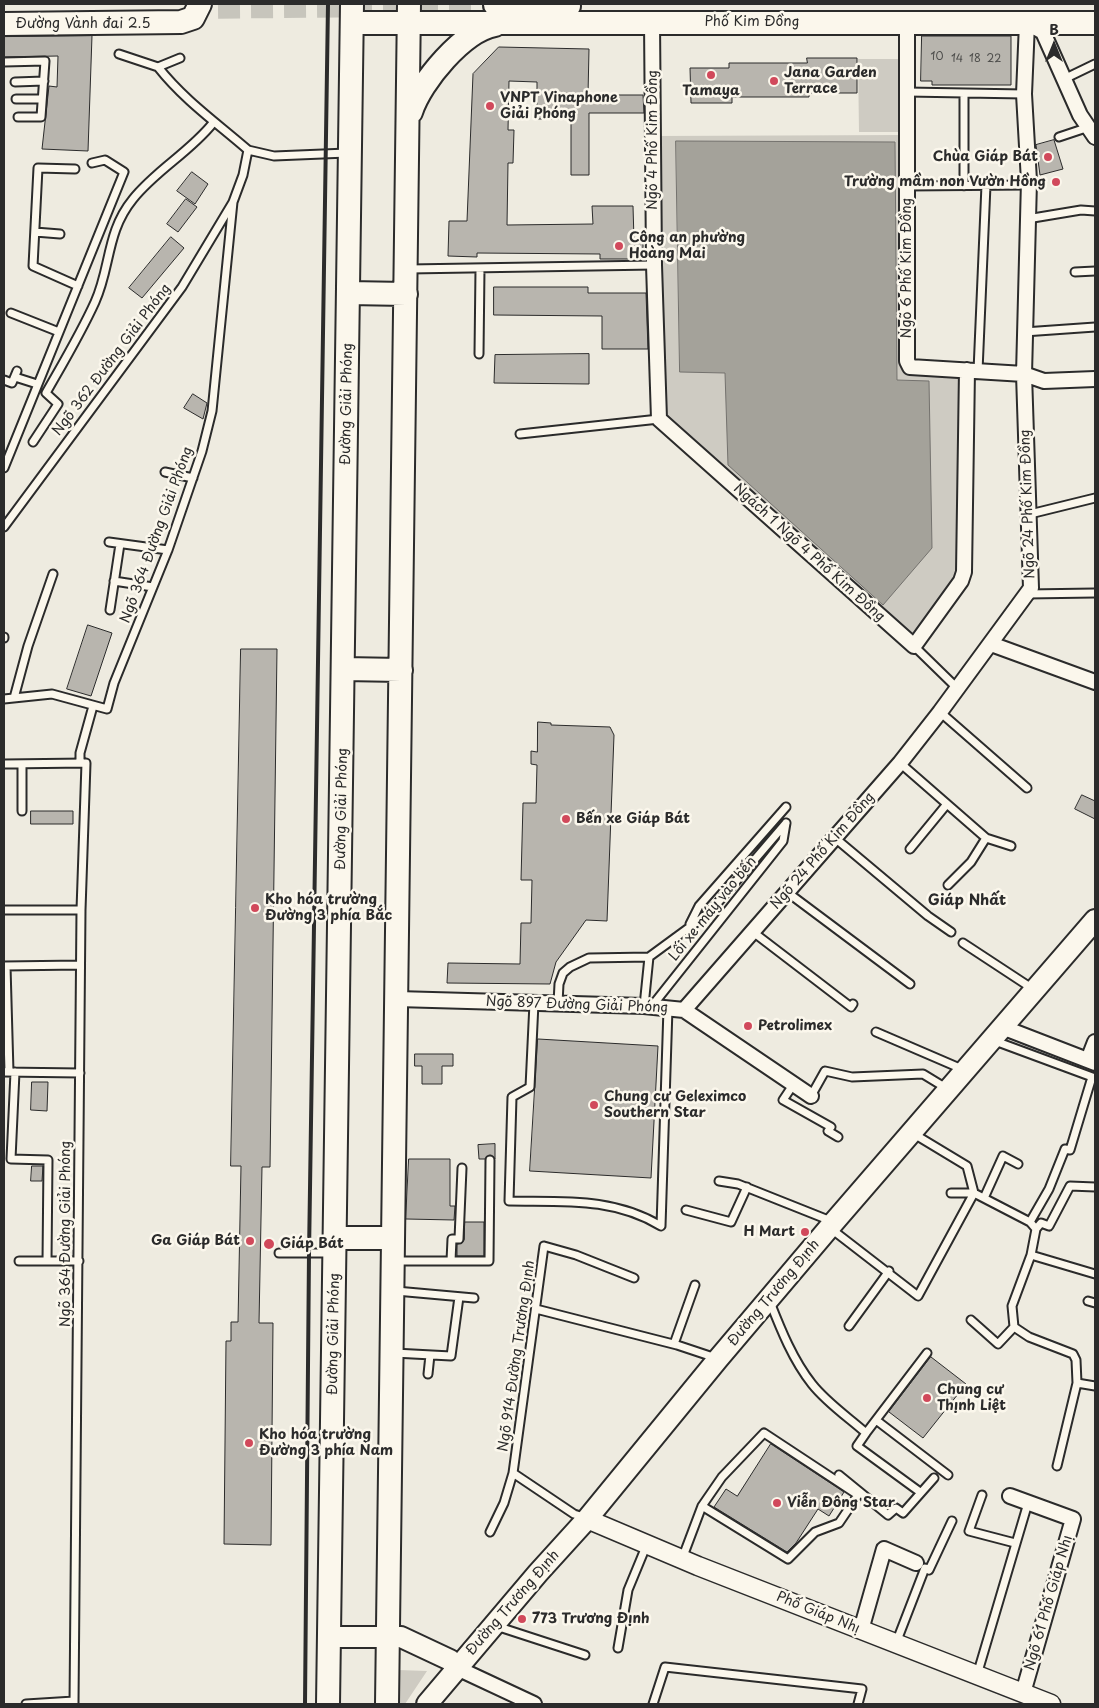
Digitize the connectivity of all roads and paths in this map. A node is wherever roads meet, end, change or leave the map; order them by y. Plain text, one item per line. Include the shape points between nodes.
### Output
1 (489, 5) edge
2 (192, 6) edge
3 (4, 8) edge
4 (1095, 8) edge
5 (352, 13) edge
6 (409, 13) edge
7 (652, 21) junction
8 (520, 22) junction
9 (907, 22) junction
10 (1027, 23) junction
11 (1095, 23) edge
12 (4, 24) edge
13 (119, 54) dead end
14 (180, 58) dead end
15 (4, 62) edge
16 (1095, 64) edge
17 (158, 67) junction
18 (1064, 79) junction
19 (44, 81) junction
20 (15, 82) dead end
21 (907, 92) junction
22 (964, 93) junction
23 (1024, 94) junction
24 (16, 99) dead end
25 (42, 99) junction
26 (18, 117) dead end
27 (408, 122) junction
28 (213, 123) junction
29 (1092, 132) edge
30 (1059, 138) dead end
31 (248, 150) junction
32 (350, 153) junction
33 (92, 163) dead end
34 (75, 169) dead end
35 (986, 185) junction
36 (1028, 185) junction
37 (907, 186) junction
38 (964, 186) junction
39 (234, 202) junction
40 (1095, 211) edge
41 (1027, 219) junction
42 (35, 232) junction
43 (60, 234) dead end
44 (654, 265) junction
45 (407, 269) junction
46 (480, 269) junction
47 (1095, 271) edge
48 (1074, 272) dead end
49 (78, 286) junction
50 (349, 293) junction
51 (406, 294) junction
52 (11, 313) dead end
53 (1095, 327) edge
54 (59, 332) junction
55 (1024, 332) junction
56 (479, 354) dead end
57 (972, 370) junction
58 (1024, 374) junction
59 (1095, 379) edge
60 (4, 380) edge
61 (37, 384) junction
62 (659, 419) junction
63 (520, 434) dead end
64 (33, 442) dead end
65 (6, 456) edge
66 (4, 468) edge
67 (165, 472) dead end
68 (193, 478) junction
69 (1095, 498) edge
70 (1030, 514) junction
71 (7, 516) edge
72 (4, 527) edge
73 (109, 542) dead end
74 (120, 544) junction
75 (168, 550) junction
76 (53, 574) dead end
77 (114, 581) junction
78 (153, 587) junction
79 (1095, 592) edge
80 (1026, 594) junction
81 (110, 610) dead end
82 (990, 644) junction
83 (914, 646) junction
84 (343, 674) junction
85 (401, 675) junction
86 (1095, 682) edge
87 (958, 688) junction
88 (14, 698) junction
89 (4, 699) edge
90 (93, 706) junction
91 (940, 712) junction
92 (83, 763) junction
93 (900, 763) junction
94 (4, 764) edge
95 (22, 764) junction
96 (1027, 788) dead end
97 (947, 804) junction
98 (786, 807) dead end
99 (22, 811) dead end
100 (835, 838) junction
101 (986, 838) junction
102 (1011, 846) dead end
103 (910, 849) dead end
104 (948, 885) dead end
105 (787, 892) junction
106 (4, 910) edge
107 (81, 910) junction
108 (1095, 920) edge
109 (688, 927) junction
110 (753, 932) junction
111 (952, 932) dead end
112 (963, 943) dead end
113 (649, 957) junction
114 (80, 965) junction
115 (5, 966) edge
116 (910, 984) dead end
117 (1034, 989) junction
118 (397, 999) junction
119 (534, 1002) junction
120 (558, 1003) junction
121 (853, 1004) dead end
122 (648, 1006) junction
123 (668, 1008) junction
124 (684, 1010) junction
125 (876, 1032) dead end
126 (997, 1033) junction
127 (1095, 1042) edge
128 (1093, 1069) edge
129 (965, 1070) junction
130 (9, 1072) edge
131 (80, 1073) junction
132 (793, 1085) junction
133 (948, 1090) junction
134 (811, 1096) joint
135 (912, 1132) junction
136 (838, 1136) dead end
137 (490, 1160) dead end
138 (1018, 1164) dead end
139 (462, 1168) dead end
140 (719, 1181) dead end
141 (747, 1187) junction
142 (1095, 1188) edge
143 (951, 1193) dead end
144 (974, 1193) junction
145 (984, 1198) junction
146 (686, 1210) dead end
147 (1030, 1222) junction
148 (832, 1225) junction
149 (1036, 1229) junction
150 (394, 1238) junction
151 (335, 1246) junction
152 (279, 1253) dead end
153 (1031, 1255) junction
154 (19, 1261) dead end
155 (47, 1261) junction
156 (79, 1261) junction
157 (393, 1261) junction
158 (451, 1261) junction
159 (889, 1271) junction
160 (1095, 1274) edge
161 (634, 1278) dead end
162 (695, 1285) dead end
163 (393, 1290) junction
164 (460, 1297) junction
165 (474, 1298) dead end
166 (769, 1299) junction
167 (536, 1309) junction
168 (971, 1320) dead end
169 (849, 1326) dead end
170 (1014, 1327) junction
171 (674, 1344) junction
172 (392, 1353) junction
173 (927, 1353) dead end
174 (430, 1355) junction
175 (718, 1359) junction
176 (428, 1374) dead end
177 (1077, 1383) junction
178 (1095, 1386) edge
179 (876, 1420) junction
180 (866, 1433) junction
181 (1057, 1466) dead end
182 (513, 1473) junction
183 (839, 1475) dead end
184 (948, 1475) dead end
185 (934, 1478) dead end
186 (920, 1492) junction
187 (982, 1495) dead end
188 (1010, 1496) dead end
189 (1028, 1503) junction
190 (702, 1506) junction
191 (587, 1519) junction
192 (952, 1521) dead end
193 (490, 1532) dead end
194 (1015, 1543) junction
195 (647, 1544) junction
196 (682, 1559) junction
197 (916, 1563) dead end
198 (493, 1625) junction
199 (860, 1630) junction
200 (329, 1637) junction
201 (388, 1638) junction
202 (896, 1644) junction
203 (618, 1648) dead end
204 (585, 1655) dead end
205 (457, 1668) junction
206 (977, 1675) junction
207 (1023, 1693) junction
208 (74, 1702) edge
209 (26, 1704) edge
210 (328, 1704) edge
211 (387, 1704) edge
212 (427, 1704) edge
213 (534, 1704) edge
214 (653, 1704) edge
215 (858, 1704) edge
216 (1051, 1704) edge

1 - 4 main road
1 - 8 main road via 487,13 496,18
2 - 3 main road
2 - 12 main road, Đường Vành đai 2.5 via 193,18 162,24
5 - 6 main road, Phố Kim Đồng
5 - 32 main road, Đường Giải Phóng
6 - 8 main road, Phố Kim Đồng
6 - 27 main road
7 - 8 main road, Phố Kim Đồng
7 - 9 main road, Phố Kim Đồng
7 - 44 street, Ngõ 4 Phố Kim Đồng
8 - 27 main road via 481,28 469,35 429,79 418,95
9 - 10 main road, Phố Kim Đồng
9 - 21 street, Ngõ 6 Phố Kim Đồng
10 - 11 main road, Phố Kim Đồng
10 - 18 street via 1043,32
10 - 23 street, Ngõ 24 Phố Kim Đồng
13 - 17 lane
14 - 17 lane
15 - 19 lane via 45,61
16 - 18 lane
17 - 28 lane via 175,88
18 - 29 street via 1080,115
19 - 20 lane
19 - 25 lane
21 - 22 lane
21 - 37 street, Ngõ 6 Phố Kim Đồng
22 - 23 lane
22 - 38 lane
23 - 36 street, Ngõ 24 Phố Kim Đồng
24 - 25 lane
25 - 26 lane via 41,117
27 - 45 main road
28 - 31 lane
28 - 64 lane via 200,139 132,199 114,229 96,301 46,393 58,404
29 - 30 lane
31 - 32 lane via 274,156
31 - 39 lane
32 - 50 main road, Đường Giải Phóng
33 - 49 lane via 105,160 124,172
34 - 42 lane via 38,168
35 - 36 lane
35 - 38 lane
35 - 57 lane
36 - 41 street, Ngõ 24 Phố Kim Đồng
37 - 38 lane
37 - 57 street, Ngõ 6 Phố Kim Đồng via 907,361 910,367
39 - 68 lane, Ngõ 364 Đường Giải Phóng via 212,411
39 - 71 lane, Ngõ 362 Đường Giải Phóng via 182,287
40 - 41 lane via 1080,210
41 - 55 street, Ngõ 24 Phố Kim Đồng
42 - 43 lane
42 - 49 lane via 33,266
44 - 46 lane
44 - 62 street, Ngõ 4 Phố Kim Đồng
45 - 46 lane
45 - 51 main road
46 - 56 lane
47 - 48 lane
49 - 54 lane
50 - 51 main road
50 - 84 main road, Đường Giải Phóng
51 - 85 main road
52 - 54 lane
53 - 55 lane
54 - 61 lane
55 - 58 street, Ngõ 24 Phố Kim Đồng
57 - 58 street, Ngõ 6 Phố Kim Đồng
57 - 83 street via 964,572 961,581
58 - 59 street, Ngõ 6 Phố Kim Đồng via 1044,381
58 - 70 street, Ngõ 24 Phố Kim Đồng
60 - 61 lane via 12,382 16,374
61 - 65 lane
62 - 63 lane
62 - 83 street, Ngách 1 Ngõ 4 Phố Kim Đồng
65 - 66 lane
67 - 68 lane
68 - 75 lane, Ngõ 364 Đường Giải Phóng
69 - 70 lane
70 - 80 street, Ngõ 24 Phố Kim Đồng via 1031,588
71 - 72 lane, Ngõ 362 Đường Giải Phóng
73 - 74 lane
74 - 75 lane
74 - 77 lane
75 - 78 lane, Ngõ 364 Đường Giải Phóng
76 - 88 lane
77 - 78 lane
77 - 81 lane
78 - 90 lane, Ngõ 364 Đường Giải Phóng via 114,683 107,709
79 - 80 lane
80 - 82 street, Ngõ 24 Phố Kim Đồng
82 - 86 street
82 - 87 street, Ngõ 24 Phố Kim Đồng
83 - 87 lane, Ngách 1 Ngõ 4 Phố Kim Đồng
84 - 85 main road
84 - 151 main road, Đường Giải Phóng
85 - 118 main road
87 - 91 street, Ngõ 24 Phố Kim Đồng
88 - 89 lane
88 - 90 lane via 52,694
90 - 92 lane, Ngõ 364 Đường Giải Phóng via 80,753
91 - 93 street, Ngõ 24 Phố Kim Đồng
91 - 96 lane
92 - 95 lane
92 - 107 lane, Ngõ 364 Đường Giải Phóng
93 - 97 lane
93 - 100 street, Ngõ 24 Phố Kim Đồng
94 - 95 lane
95 - 99 lane
97 - 101 lane
97 - 103 lane
98 - 109 lane via 699,906
100 - 105 street, Ngõ 24 Phố Kim Đồng
100 - 111 lane via 928,916
101 - 102 lane
101 - 104 lane via 971,862
105 - 110 street, Ngõ 24 Phố Kim Đồng
105 - 116 lane
106 - 107 lane
107 - 114 lane, Ngõ 364 Đường Giải Phóng
108 - 117 main road, Đường Trương Định
109 - 113 lane
109 - 122 lane, Lối xe máy vào bến via 709,912 786,823 783,840
110 - 121 lane via 851,1007
110 - 124 street, Ngõ 24 Phố Kim Đồng
112 - 117 lane
113 - 120 lane via 590,958 570,967 561,979
113 - 122 lane
114 - 115 lane
114 - 131 lane, Ngõ 364 Đường Giải Phóng
115 - 130 lane
117 - 126 main road, Đường Trương Định
118 - 119 street, Ngõ 897 Đường Giải Phóng
118 - 150 main road
119 - 120 street, Ngõ 897 Đường Giải Phóng
119 - 123 lane via 530,1087 512,1097 509,1201 606,1204 625,1208 661,1226
120 - 122 street, Ngõ 897 Đường Giải Phóng
122 - 123 street, Ngõ 897 Đường Giải Phóng
123 - 124 street, Ngõ 897 Đường Giải Phóng
124 - 132 street, Ngõ 897 Đường Giải Phóng
125 - 129 lane
126 - 128 street
126 - 129 main road, Đường Trương Định
127 - 128 street
128 - 147 lane via 1070,1150 1065,1149 1049,1189
129 - 133 main road, Đường Trương Định
130 - 131 lane
130 - 155 lane via 11,1159 48,1160
131 - 156 lane, Ngõ 364 Đường Giải Phóng
132 - 134 street, Ngõ 897 Đường Giải Phóng
132 - 136 lane via 783,1100 831,1127 828,1131
133 - 134 lane via 923,1074 852,1077 825,1071
133 - 135 main road, Đường Trương Định
135 - 144 lane via 967,1166
135 - 148 main road, Đường Trương Định
137 - 158 lane via 490,1261
138 - 145 lane via 1002,1156
139 - 158 lane via 459,1239 452,1239
140 - 141 lane
141 - 146 lane via 730,1222
141 - 148 lane
142 - 149 lane via 1070,1186 1049,1226 1041,1222
143 - 144 lane
144 - 145 lane
144 - 159 lane via 918,1296
145 - 147 lane
147 - 149 lane
148 - 159 lane
148 - 166 main road, Đường Trương Định
149 - 153 lane
150 - 151 main road
150 - 157 main road
151 - 152 lane
151 - 200 main road, Đường Giải Phóng
153 - 160 lane
153 - 170 lane via 1012,1306
154 - 155 lane
155 - 156 lane
156 - 208 lane, Ngõ 364 Đường Giải Phóng
157 - 158 lane
157 - 163 main road
159 - 169 lane
161 - 167 lane, Ngõ 914 Đường Trương Định via 544,1246
162 - 171 lane
163 - 164 lane
163 - 172 main road
164 - 165 lane
164 - 174 lane via 451,1356
166 - 175 main road, Đường Trương Định
166 - 180 lane via 796,1360 812,1384
167 - 171 lane
167 - 182 lane, Ngõ 914 Đường Trương Định
168 - 170 lane via 998,1344
170 - 177 lane via 1029,1337 1073,1354
171 - 175 lane
172 - 174 lane
172 - 201 main road
173 - 179 lane
174 - 176 lane
175 - 191 main road, Đường Trương Định
177 - 178 lane
177 - 181 lane
179 - 180 lane
179 - 184 lane
180 - 186 lane via 857,1446
182 - 191 lane, Ngõ 914 Đường Trương Định via 574,1514
182 - 193 lane, Ngõ 914 Đường Trương Định via 504,1503
183 - 186 lane via 888,1515 896,1508 904,1513
185 - 186 lane
187 - 194 lane via 969,1531
188 - 189 street, Ngõ 61 Phố Giáp Nhị
189 - 194 lane
189 - 207 street, Ngõ 61 Phố Giáp Nhị via 1073,1519
190 - 190 lane via 722,1477 764,1433 858,1495 839,1523 816,1532 788,1559
190 - 196 lane
191 - 195 street, Phố Giáp Nhị
191 - 198 main road, Đường Trương Định
192 - 202 lane via 929,1570 925,1568
194 - 206 lane
195 - 196 street, Phố Giáp Nhị
195 - 203 lane via 628,1590
196 - 199 street, Phố Giáp Nhị
197 - 199 street via 884,1550
198 - 204 lane
198 - 205 main road, Đường Trương Định
199 - 202 street, Phố Giáp Nhị
200 - 201 main road, Đường Trương Định
200 - 210 main road, Đường Giải Phóng
201 - 205 main road, Đường Trương Định via 401,1637 450,1660
201 - 211 main road
202 - 206 street, Phố Giáp Nhị
205 - 212 main road, Đường Trương Định
205 - 213 street
206 - 207 street, Phố Giáp Nhị
207 - 216 street, Phố Giáp Nhị
208 - 209 lane
214 - 215 lane via 665,1667 862,1689

